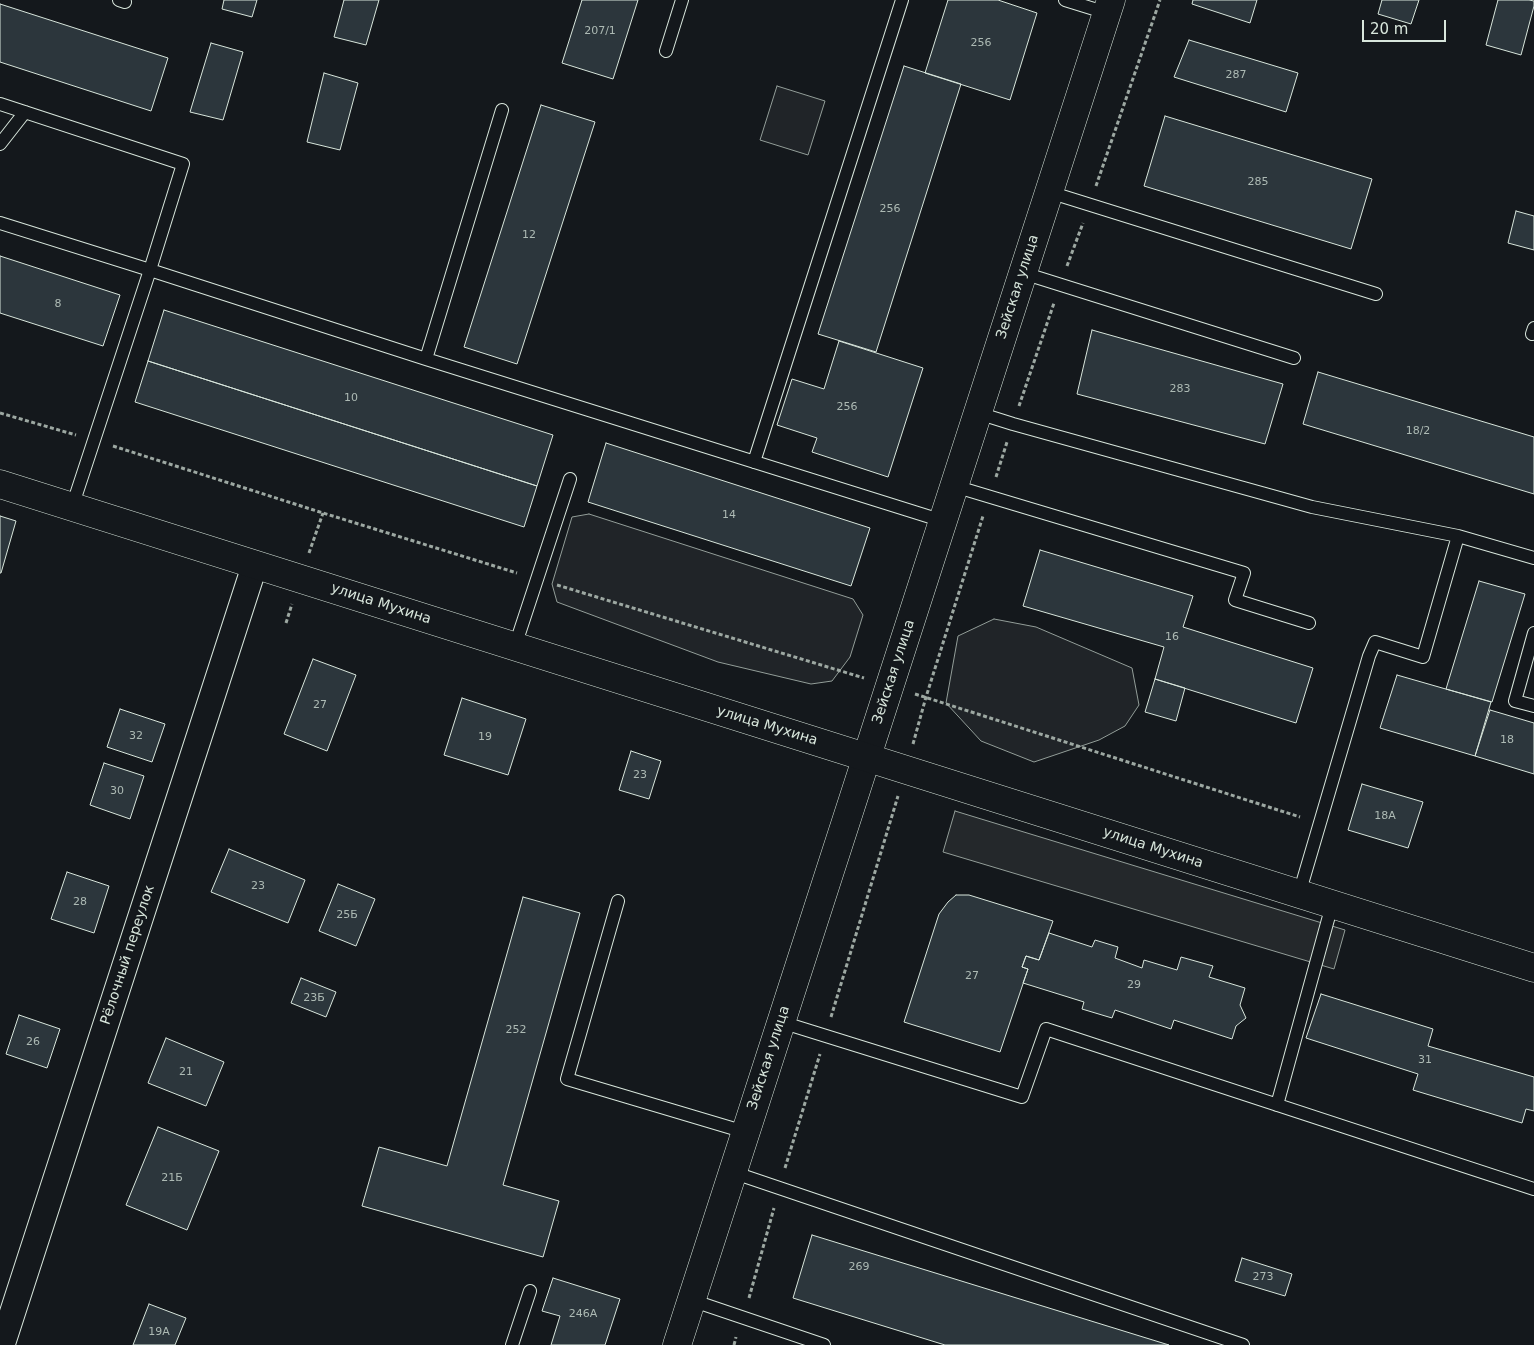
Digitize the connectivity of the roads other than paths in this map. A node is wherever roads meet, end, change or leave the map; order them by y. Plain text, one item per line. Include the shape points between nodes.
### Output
1 (682, 0) edge
2 (902, 0) edge
3 (1065, 0) edge
4 (1109, 6) edge
5 (666, 50) dead end
6 (0, 104) edge
7 (502, 110) dead end
8 (25, 112) junction
9 (0, 144) edge
10 (1049, 192) junction
11 (0, 223) edge
12 (150, 270) junction
13 (1023, 273) junction
14 (1376, 294) dead end
15 (1294, 358) dead end
16 (426, 359) junction
17 (978, 413) junction
18 (754, 462) junction
19 (570, 479) dead end
20 (0, 484) edge
21 (954, 486) junction
22 (72, 507) junction
23 (943, 521) junction
24 (1458, 536) junction
25 (1534, 558) edge
26 (255, 564) junction
27 (1308, 623) dead end
28 (1534, 633) edge
29 (515, 646) junction
30 (1534, 706) edge
31 (866, 757) junction
32 (1299, 894) junction
33 (618, 901) dead end
34 (1332, 904) junction
35 (1534, 968) edge
36 (781, 1022) junction
37 (1277, 1105) junction
38 (745, 1132) junction
39 (732, 1172) junction
40 (1534, 1189) edge
41 (530, 1291) dead end
42 (691, 1300) junction
43 (2, 1345) edge
44 (512, 1345) edge
45 (677, 1345) edge
46 (824, 1345) edge
47 (1243, 1345) edge

1 - 5 lane
2 - 18 lane
3 - 4 lane
4 - 10 main road, Зейская улица
6 - 8 lane
7 - 16 lane
8 - 9 lane
8 - 12 lane via 183,164
10 - 13 main road, Зейская улица
10 - 14 lane
11 - 12 lane
12 - 16 lane
12 - 22 lane
13 - 15 lane
13 - 17 main road, Зейская улица
16 - 18 lane
17 - 21 main road, Зейская улица
17 - 24 lane via 1312,507
18 - 23 lane
19 - 29 lane
20 - 22 main road, улица Мухина
21 - 23 main road, Зейская улица
21 - 27 lane via 1244,573 1235,600
22 - 26 main road, улица Мухина
23 - 31 main road, Зейская улица
24 - 25 lane
24 - 32 lane via 1423,657 1375,642
26 - 29 main road, улица Мухина
26 - 43 street, Рёлочный переулок
28 - 30 lane via 1515,701
29 - 31 main road, улица Мухина
31 - 32 main road, улица Мухина
31 - 36 main road, Зейская улица
32 - 34 main road, улица Мухина
33 - 38 lane via 567,1079
34 - 35 main road, улица Мухина
34 - 37 lane
36 - 37 lane via 1022,1097 1046,1029
36 - 38 main road, Зейская улица
37 - 40 lane
38 - 39 main road, Зейская улица
39 - 42 main road, Зейская улица
39 - 47 lane
41 - 44 lane
42 - 45 main road, Зейская улица
42 - 46 lane

